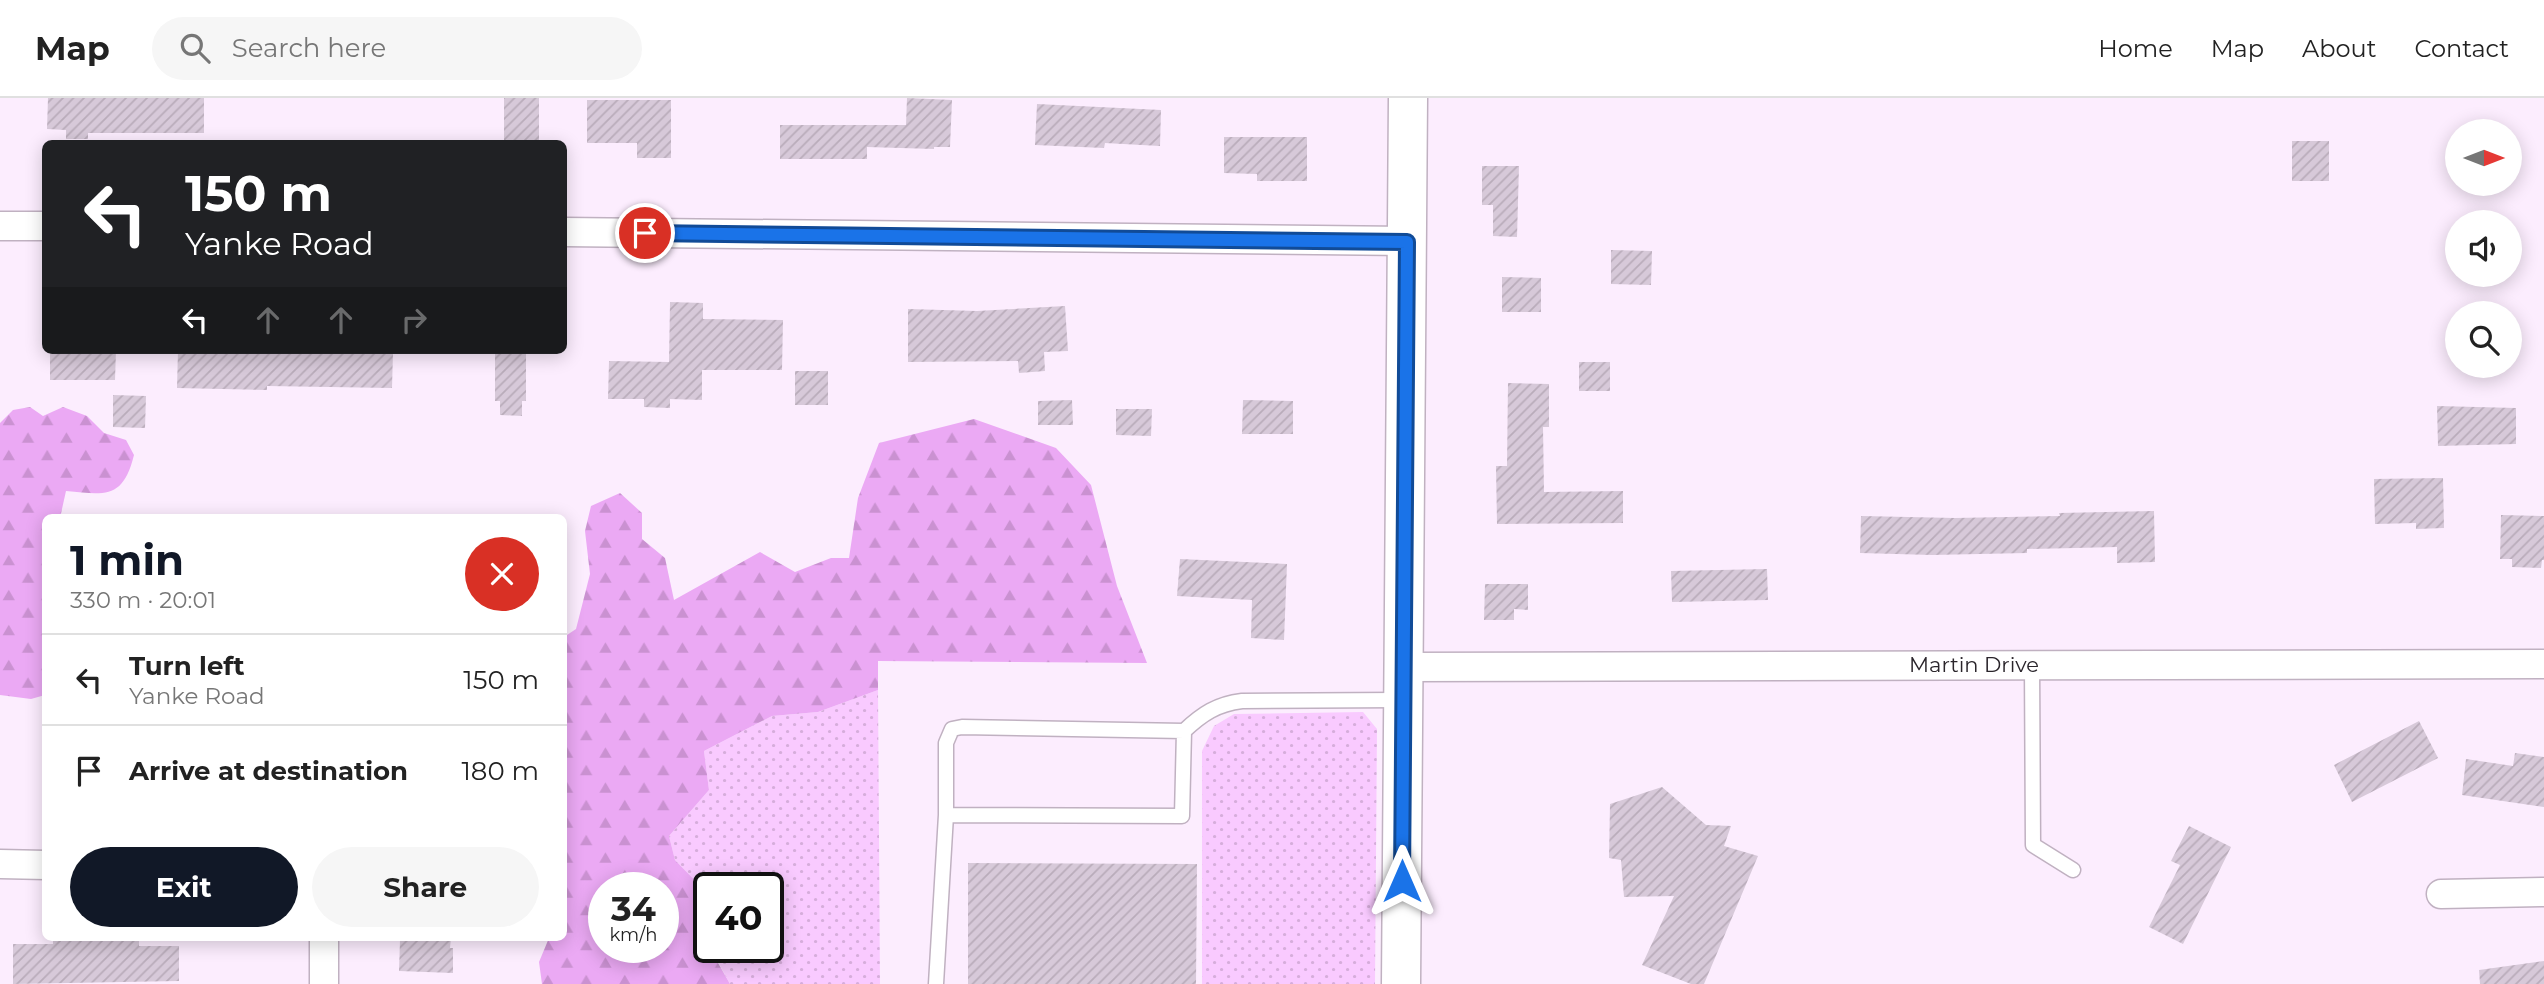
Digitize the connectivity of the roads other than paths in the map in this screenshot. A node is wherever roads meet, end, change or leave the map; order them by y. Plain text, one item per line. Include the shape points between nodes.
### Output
1 (1408, 98) edge
2 (0, 226) edge
3 (42, 226) edge
4 (567, 232) edge
5 (1407, 242) junction
6 (2544, 664) edge
7 (2032, 665) junction
8 (1403, 683) junction
9 (1184, 731) junction
10 (946, 815) junction
11 (0, 864) edge
12 (42, 865) edge
13 (2073, 870) dead end
14 (2544, 892) edge
15 (2441, 894) dead end
16 (324, 941) edge
17 (324, 984) edge
18 (936, 984) edge
19 (1401, 984) edge

1 - 5 street
2 - 3 street
4 - 5 street
5 - 8 street
6 - 7 street, Martin Drive
7 - 8 street, Martin Drive
7 - 13 lane via 2033,845
8 - 9 lane via 1224,703
8 - 19 street
9 - 10 lane via 953,729 946,743
9 - 10 lane via 1182,816
10 - 18 lane
11 - 12 street
14 - 15 street
16 - 17 street

